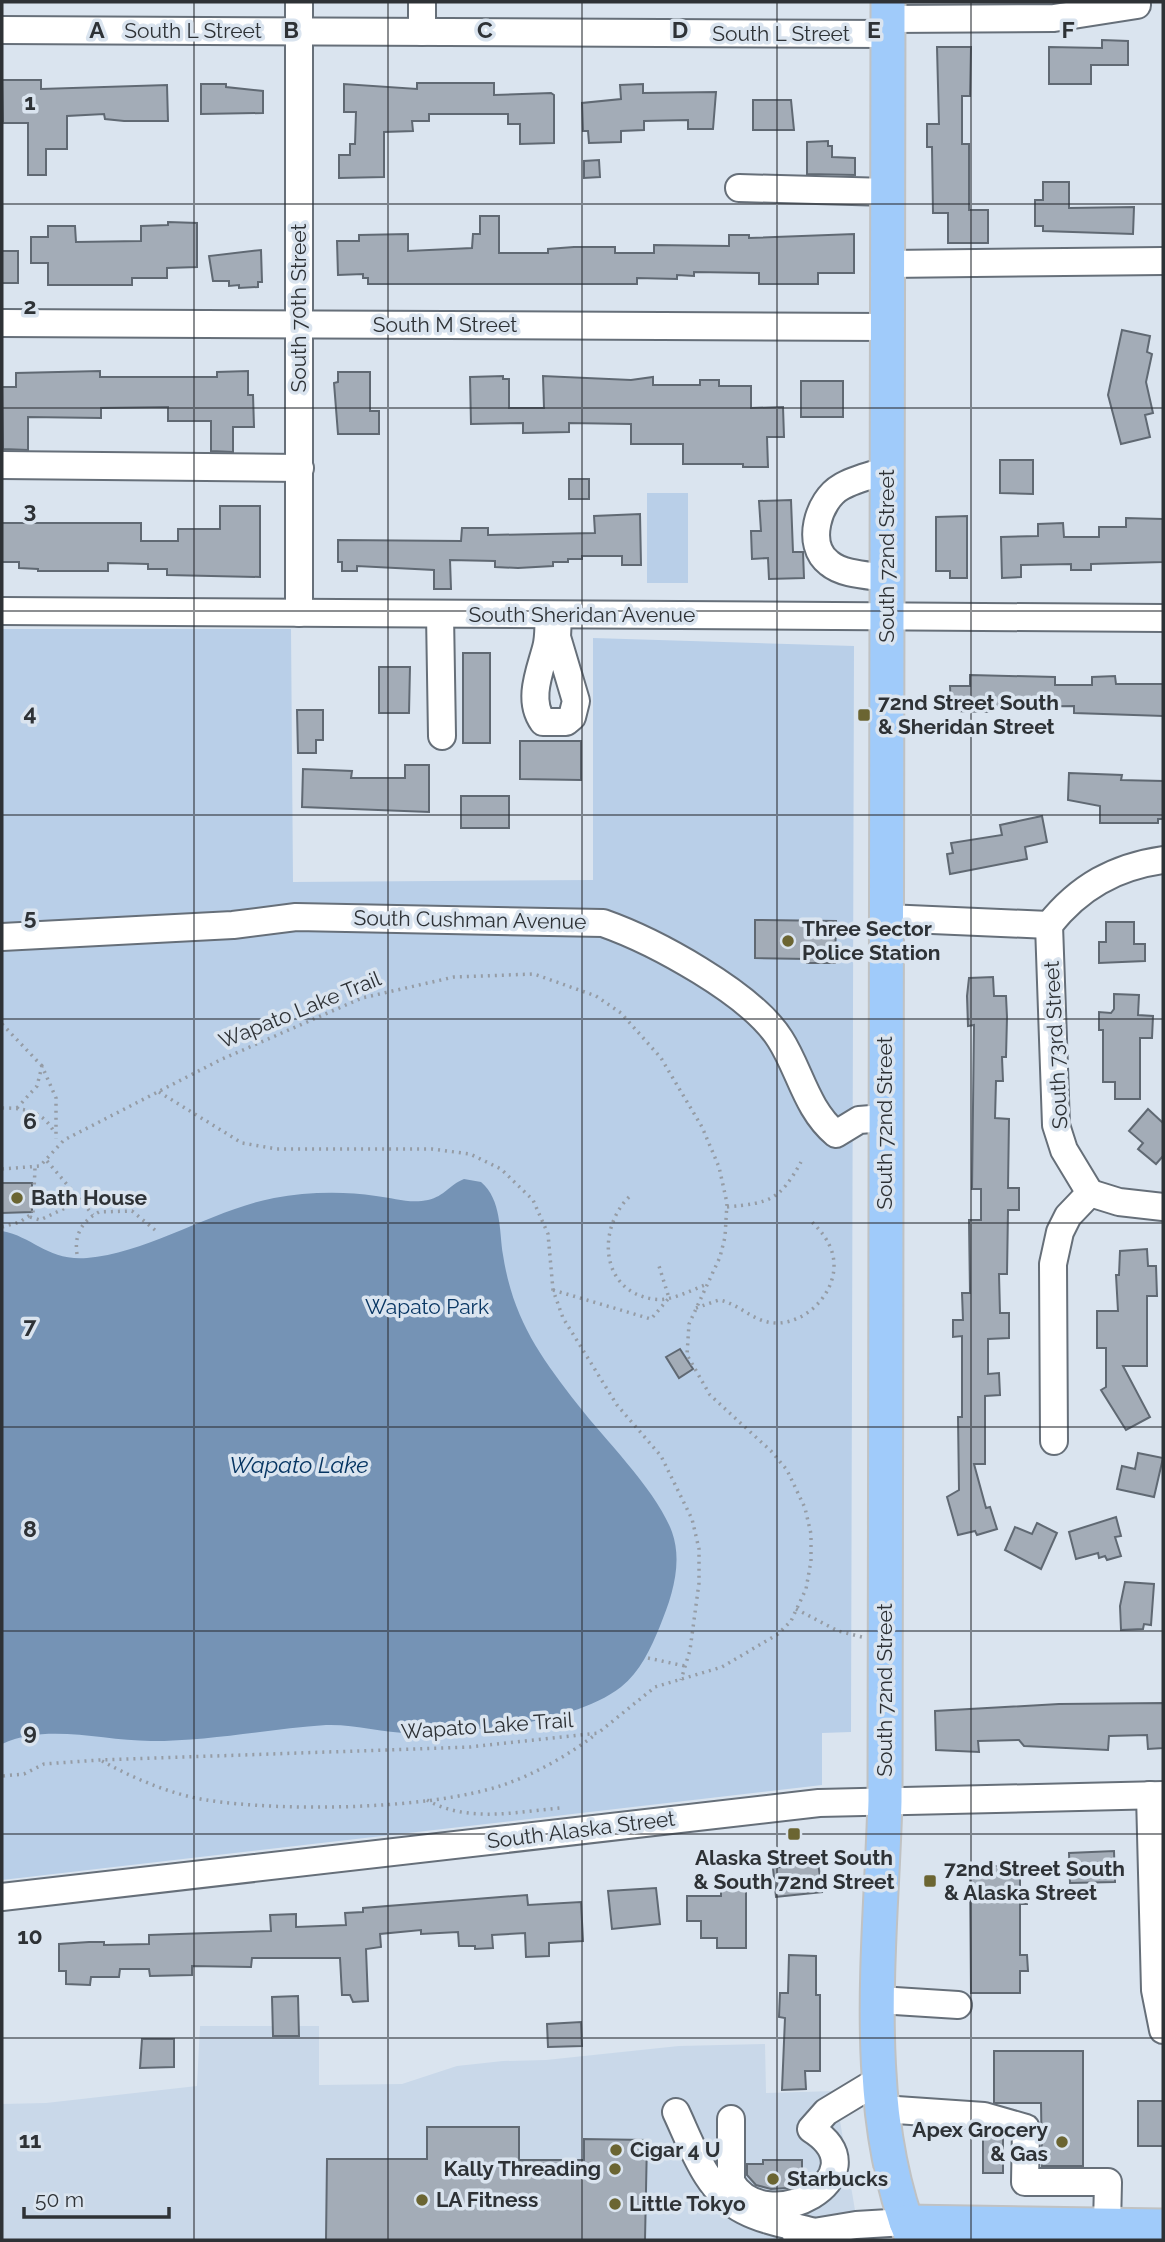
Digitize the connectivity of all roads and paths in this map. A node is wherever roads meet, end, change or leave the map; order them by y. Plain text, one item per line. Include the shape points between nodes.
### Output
1 (299, 2) edge
2 (422, 2) edge
3 (1137, 5) dead end
4 (888, 18) edge
5 (2, 30) edge
6 (299, 31) junction
7 (422, 32) junction
8 (739, 188) dead end
9 (888, 192) junction
10 (1163, 261) edge
11 (888, 264) junction
12 (2, 323) edge
13 (299, 324) junction
14 (888, 327) junction
15 (2, 465) edge
16 (300, 468) junction
17 (888, 470) junction
18 (887, 578) junction
19 (2, 611) edge
20 (299, 613) junction
21 (440, 614) junction
22 (887, 617) junction
23 (1163, 618) edge
24 (442, 736) dead end
25 (1163, 860) edge
26 (886, 918) junction
27 (1049, 925) junction
28 (2, 937) edge
29 (2, 1024) edge
30 (42, 1066) junction
31 (159, 1092) junction
32 (2, 1108) edge
33 (17, 1108) junction
34 (884, 1118) junction
35 (56, 1139) junction
36 (57, 1146) junction
37 (47, 1161) junction
38 (801, 1161) dead end
39 (35, 1168) junction
40 (2, 1169) edge
41 (1090, 1193) junction
42 (629, 1197) dead end
43 (80, 1201) junction
44 (727, 1207) junction
45 (1163, 1208) edge
46 (93, 1215) junction
47 (30, 1217) junction
48 (809, 1219) dead end
49 (2, 1227) edge
50 (155, 1230) dead end
51 (77, 1254) dead end
52 (659, 1266) dead end
53 (707, 1284) junction
54 (553, 1290) junction
55 (669, 1298) junction
56 (693, 1312) junction
57 (1054, 1441) dead end
58 (796, 1609) junction
59 (863, 1637) dead end
60 (648, 1658) dead end
61 (685, 1666) junction
62 (680, 1680) junction
63 (598, 1733) junction
64 (100, 1759) junction
65 (2, 1776) edge
66 (1157, 1795) edge
67 (885, 1801) junction
68 (2, 1897) edge
69 (879, 2000) junction
70 (958, 2005) dead end
71 (1163, 2029) edge
72 (880, 2094) junction
73 (677, 2112) dead end
74 (731, 2119) dead end
75 (1163, 2226) edge
76 (1107, 2227) junction
77 (811, 2231) junction
78 (910, 2231) edge
79 (784, 2240) edge
80 (1062, 2240) edge

1 - 6 street, South 70th Street
2 - 7 street
3 - 4 street, South L Street via 1054,18
4 - 7 street, South L Street
4 - 9 main road, South 72nd Street
5 - 6 street, South L Street
6 - 7 street, South L Street
6 - 13 street, South 70th Street
8 - 9 street
9 - 11 main road, South 72nd Street
10 - 11 street
11 - 14 main road, South 72nd Street
12 - 13 street, South M Street
13 - 14 street, South M Street
13 - 16 street, South 70th Street
14 - 17 main road, South 72nd Street
15 - 16 street
16 - 20 street, South 70th Street
17 - 18 main road, South 72nd Street
17 - 18 street via 840,487 821,511 817,539 820,554 837,568
18 - 22 main road, South 72nd Street
19 - 20 street, South Sheridan Avenue
20 - 21 street, South Sheridan Avenue
21 - 22 street, South Sheridan Avenue
21 - 24 street
22 - 23 street, South Sheridan Avenue
22 - 26 main road, South 72nd Street
25 - 27 street via 1133,865 1087,887 1068,901
26 - 27 street
26 - 34 main road, South 72nd Street
27 - 41 street, South 73rd Street via 1056,1125 1064,1150
28 - 34 street, South Cushman Avenue via 233,925 296,917 603,923 720,984 747,1004 779,1038 806,1096 836,1134 859,1120
29 - 30 path
30 - 33 path via 37,1086
30 - 35 path via 56,1098
31 - 36 path, Wapato Lake Trail
31 - 44 path, Wapato Lake Trail via 362,998 454,977 534,974 596,996 641,1032 702,1127 719,1167
31 - 54 path via 242,1143 277,1149 432,1149 470,1154 501,1169 533,1200 548,1234
32 - 33 path
33 - 35 path via 43,1117
34 - 67 main road, South 72nd Street
35 - 36 path
36 - 37 path, Wapato Lake Trail
37 - 39 path, Wapato Lake Trail
37 - 43 path
38 - 44 path via 776,1197
39 - 40 path, Wapato Lake Trail
39 - 47 path via 35,1207
41 - 45 street
41 - 57 street via 1068,1216 1053,1265
42 - 55 path via 609,1226 610,1261 628,1290 655,1300
43 - 46 path
43 - 47 path via 40,1220
44 - 53 path, Wapato Lake Trail via 723,1247
46 - 50 path via 110,1209 129,1210
46 - 51 path via 79,1232
47 - 49 path
48 - 56 path via 824,1234 833,1264 827,1291 812,1310 790,1321 769,1322 726,1301 713,1300
52 - 55 path
53 - 55 path
53 - 56 path, Wapato Lake Trail
54 - 55 path via 645,1320
54 - 61 path via 563,1318 617,1405 661,1456 692,1519 699,1549 699,1583
56 - 58 path, Wapato Lake Trail via 687,1355 704,1386 780,1460 805,1508 811,1561 806,1589
58 - 59 path via 838,1631
58 - 62 path, Wapato Lake Trail via 791,1621 760,1647 722,1667
60 - 61 path
61 - 62 path
62 - 63 path, Wapato Lake Trail via 655,1687
63 - 64 path, Wapato Lake Trail via 470,1747
63 - 64 path via 572,1753 504,1784 425,1799 345,1806 205,1800 126,1774
64 - 65 path, Wapato Lake Trail via 44,1764 23,1774
66 - 67 street, South Alaska Street
66 - 71 street via 1155,1990
67 - 68 street, South Alaska Street via 752,1810
67 - 69 main road, South 72nd Street
69 - 70 street
69 - 72 main road, South 72nd Street
72 - 74 street via 826,2112 811,2129 828,2140 832,2173 821,2191 801,2203 766,2203 742,2196 731,2182
72 - 76 street via 1026,2128 1025,2182 1108,2182
72 - 78 main road, South 72nd Street via 885,2139
73 - 77 street via 702,2166 729,2202 757,2216
75 - 76 main road
76 - 78 main road
76 - 80 main road
77 - 78 street
77 - 79 street

